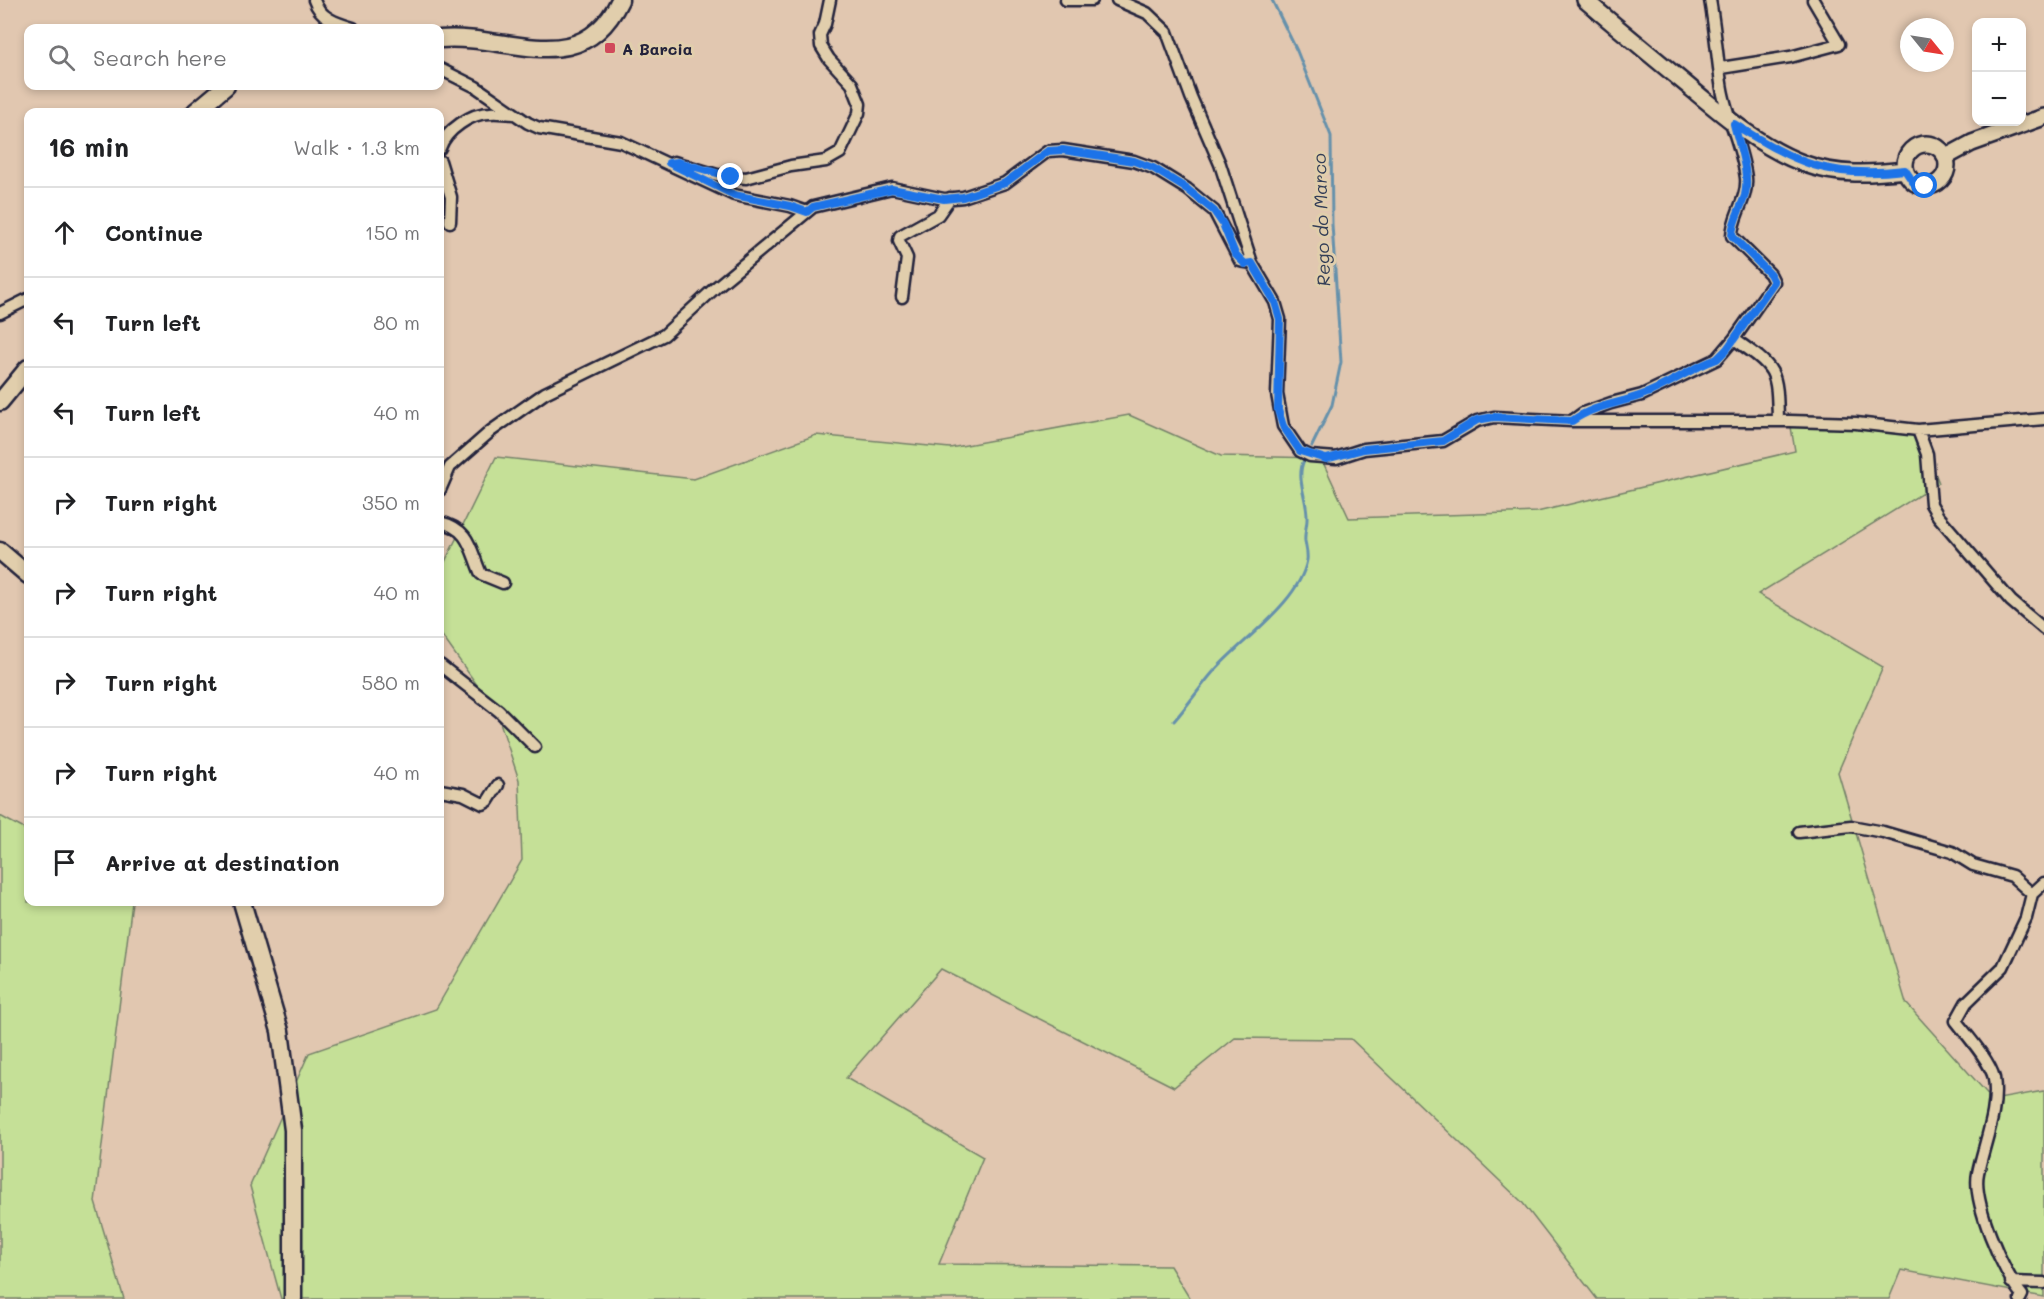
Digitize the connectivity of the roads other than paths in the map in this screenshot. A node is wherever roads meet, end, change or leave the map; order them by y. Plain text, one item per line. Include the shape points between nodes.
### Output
1 (314, 0) edge
2 (620, 0) edge
3 (830, 0) edge
4 (1066, 0) edge
5 (1092, 0) edge
6 (1117, 0) edge
7 (1710, 0) edge
8 (1813, 0) edge
9 (1588, 1) edge
10 (343, 24) edge
11 (444, 39) edge
12 (1720, 68) junction
13 (444, 71) edge
14 (221, 90) edge
15 (200, 108) edge
16 (514, 114) junction
17 (2044, 117) edge
18 (1734, 124) junction
19 (444, 141) edge
20 (1946, 157) junction
21 (669, 163) junction
22 (1905, 170) junction
23 (444, 174) edge
24 (950, 198) junction
25 (807, 212) junction
26 (450, 222) dead end
27 (1252, 263) junction
28 (902, 297) dead end
29 (24, 301) edge
30 (0, 313) edge
31 (1734, 339) junction
32 (24, 373) edge
33 (0, 402) edge
34 (2044, 419) edge
35 (1572, 421) junction
36 (1778, 421) junction
37 (1918, 430) junction
38 (444, 481) edge
39 (444, 523) edge
40 (0, 551) edge
41 (24, 572) edge
42 (503, 583) dead end
43 (2044, 629) edge
44 (444, 668) edge
45 (535, 747) dead end
46 (498, 785) dead end
47 (444, 791) edge
48 (1799, 832) dead end
49 (2044, 883) edge
50 (2032, 894) junction
51 (243, 906) edge
52 (2011, 1282) junction
53 (2044, 1283) edge
54 (293, 1299) edge
55 (2020, 1299) edge

1 - 10 street via 327,18
2 - 11 main road via 597,32 558,50 478,39
3 - 21 street via 820,35 821,46 852,84 860,104 840,153 826,161 747,178
4 - 5 street
6 - 27 street via 1147,12 1167,32 1220,164
7 - 12 street
8 - 12 street via 1839,44 1790,57
9 - 18 street
12 - 18 street
13 - 16 street via 476,87
14 - 15 main road
16 - 19 street via 491,112 470,118
16 - 21 street via 539,128 621,142
17 - 20 street via 1972,143
18 - 22 street via 1806,164 1866,174
18 - 31 street via 1746,179 1732,236 1774,282
20 - 22 street via 1936,146 1916,146 1906,156
20 - 22 street via 1946,171 1932,185 1913,182
21 - 25 street via 734,195
23 - 26 street via 451,197
24 - 25 street via 892,189 813,207
24 - 27 street via 1005,183 1048,151 1134,161 1153,168 1203,201 1223,224 1240,261
24 - 28 street via 938,215 900,236 907,258
25 - 38 street via 664,335 545,393 491,430 450,467
27 - 35 street via 1275,302 1280,319 1278,410 1283,426 1300,451 1326,459 1364,449 1443,441 1477,420 1494,417
29 - 30 street
31 - 35 street via 1717,359 1642,395 1583,413
31 - 36 street via 1772,369
32 - 33 main road
34 - 37 street
35 - 36 street
36 - 37 street via 1856,423
37 - 43 street via 1927,454 1931,504 1938,516 2011,601
39 - 42 street via 466,535 481,574
40 - 41 main road
44 - 45 street
46 - 47 street via 483,804 463,794
48 - 50 street via 1851,826 1883,832 1952,852 1973,865 2012,876
49 - 50 street
50 - 52 street via 2026,918 2003,967 1966,1003 1956,1022 1975,1044 1994,1077 1993,1114 1977,1176 1986,1227
51 - 54 main road via 280,1031 294,1130
52 - 53 street
52 - 55 street via 2022,1295

